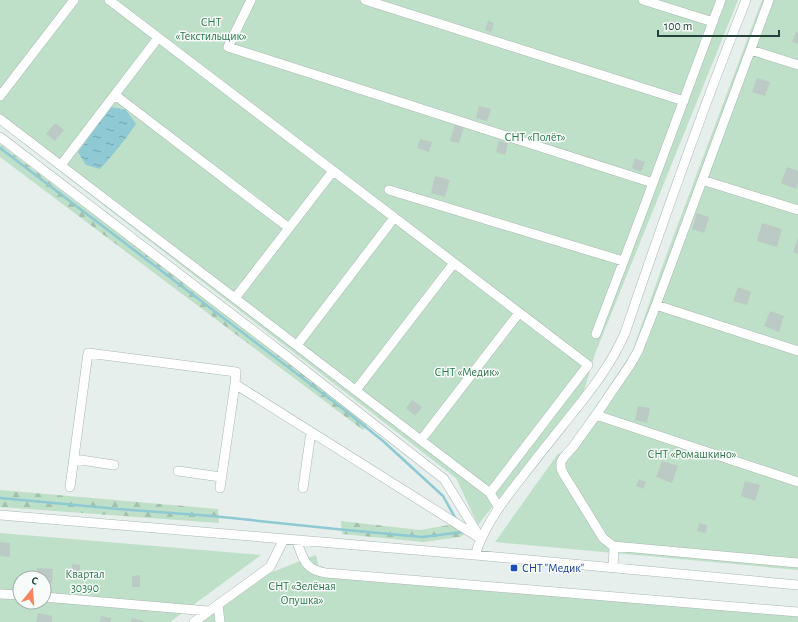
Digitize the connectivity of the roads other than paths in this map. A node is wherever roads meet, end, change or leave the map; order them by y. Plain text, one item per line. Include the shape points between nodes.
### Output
1 (74, 0) edge
2 (109, 0) edge
3 (251, 0) edge
4 (364, 0) edge
5 (643, 0) edge
6 (721, 0) edge
7 (746, 0) edge
8 (770, 0) edge
9 (713, 22) junction
10 (158, 38) junction
11 (751, 50) junction
12 (798, 65) edge
13 (115, 95) junction
14 (0, 96) edge
15 (684, 101) junction
16 (0, 119) edge
17 (0, 137) edge
18 (61, 165) junction
19 (333, 171) junction
20 (702, 180) junction
21 (653, 182) junction
22 (389, 190) dead end
23 (798, 210) edge
24 (394, 218) junction
25 (289, 228) junction
26 (623, 261) junction
27 (454, 263) junction
28 (235, 298) junction
29 (656, 305) junction
30 (519, 313) junction
31 (596, 334) dead end
32 (297, 345) junction
33 (798, 351) edge
34 (234, 384) junction
35 (356, 390) junction
36 (596, 415) junction
37 (311, 432) junction
38 (421, 440) junction
39 (74, 459) junction
40 (114, 465) dead end
41 (178, 471) dead end
42 (221, 477) junction
43 (798, 482) edge
44 (70, 487) dead end
45 (220, 488) dead end
46 (303, 488) dead end
47 (490, 493) junction
48 (499, 508) junction
49 (0, 515) edge
50 (481, 539) junction
51 (284, 540) junction
52 (296, 540) junction
53 (613, 546) junction
54 (475, 555) junction
55 (798, 563) edge
56 (613, 568) junction
57 (798, 585) edge
58 (0, 594) edge
59 (12, 595) edge
60 (52, 598) edge
61 (218, 605) junction
62 (208, 612) junction
63 (798, 612) edge
64 (194, 622) edge
65 (220, 622) edge

1 - 14 street
2 - 10 street
3 - 21 street via 228,47
4 - 15 street
5 - 9 street
6 - 9 street
7 - 48 street via 618,348 587,395
8 - 11 street
9 - 15 street
10 - 13 street
10 - 19 street
11 - 12 street
11 - 20 street
13 - 18 street
13 - 25 street
15 - 21 street
16 - 18 street
17 - 50 street via 444,479
18 - 28 street
19 - 24 street
19 - 25 street
20 - 23 street
20 - 29 street
21 - 26 street
22 - 26 street
24 - 27 street
24 - 32 street
25 - 28 street
26 - 31 street
27 - 30 street
27 - 35 street
28 - 32 street
29 - 33 street
29 - 36 street via 638,351
30 - 38 street
30 - 47 street via 588,365
32 - 35 street
34 - 37 street
34 - 39 street via 236,372 88,353
34 - 42 street
35 - 38 street
36 - 43 street
36 - 53 street via 564,457 561,468 603,538
37 - 46 street
37 - 50 street
38 - 47 street
39 - 40 street
39 - 44 street
41 - 42 street
42 - 45 street
47 - 48 street
48 - 50 street
49 - 51 street
50 - 54 street
51 - 52 street
51 - 61 street via 270,567
52 - 54 street
52 - 63 street via 310,567 326,573
53 - 55 street
53 - 56 street
54 - 56 street
56 - 57 street
58 - 59 street
60 - 62 street
61 - 62 street
61 - 65 street
62 - 64 street

